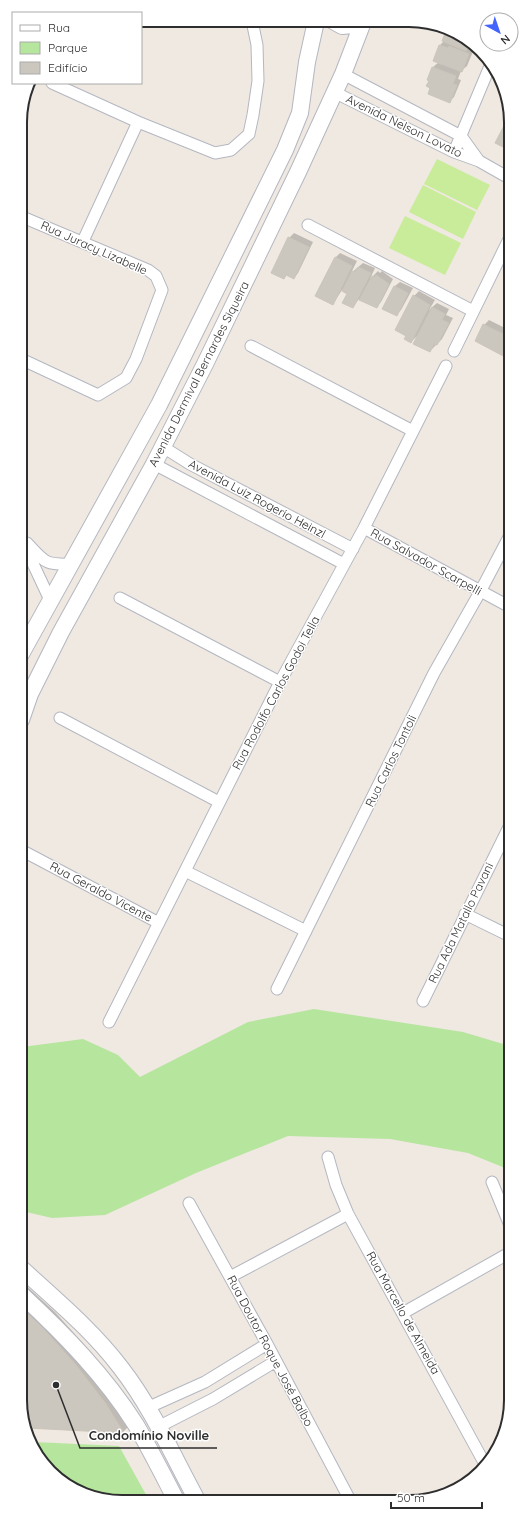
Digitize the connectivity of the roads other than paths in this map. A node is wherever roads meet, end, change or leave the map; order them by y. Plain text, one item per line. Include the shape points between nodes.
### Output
1 (253, 27) edge
2 (315, 27) edge
3 (361, 27) edge
4 (488, 70) edge
5 (343, 74) junction
6 (54, 84) edge
7 (334, 92) junction
8 (138, 122) junction
9 (461, 136) junction
10 (454, 152) junction
11 (479, 161) junction
12 (504, 175) edge
13 (27, 219) edge
14 (308, 225) dead end
15 (83, 241) junction
16 (504, 249) edge
17 (473, 311) junction
18 (252, 346) dead end
19 (454, 351) dead end
20 (27, 362) edge
21 (446, 366) dead end
22 (413, 431) junction
23 (163, 447) junction
24 (154, 464) junction
25 (364, 528) junction
26 (27, 544) edge
27 (504, 546) edge
28 (353, 549) junction
29 (27, 550) edge
30 (72, 564) junction
31 (344, 564) junction
32 (480, 592) junction
33 (120, 598) dead end
34 (50, 600) junction
35 (504, 604) edge
36 (27, 643) edge
37 (280, 682) junction
38 (27, 703) edge
39 (60, 718) dead end
40 (219, 802) junction
41 (504, 837) edge
42 (27, 853) edge
43 (185, 871) junction
44 (465, 914) junction
45 (159, 923) junction
46 (306, 931) junction
47 (504, 933) edge
48 (277, 989) dead end
49 (423, 1001) dead end
50 (109, 1022) dead end
51 (328, 1157) dead end
52 (492, 1182) dead end
53 (189, 1203) dead end
54 (504, 1213) edge
55 (348, 1214) junction
56 (504, 1256) edge
57 (27, 1274) edge
58 (230, 1277) junction
59 (27, 1300) edge
60 (403, 1313) junction
61 (267, 1344) junction
62 (276, 1362) junction
63 (147, 1408) junction
64 (158, 1427) junction
65 (483, 1460) edge
66 (173, 1495) edge
67 (194, 1495) edge
68 (347, 1495) edge

1 - 8 street via 257,45 258,81 253,115 249,134 231,150 214,153
2 - 30 main road, Avenida Dermival Bernardes Siqueira via 300,113 285,150 159,405
3 - 5 main road, Avenida Dermival Bernardes Siqueira
4 - 9 street
5 - 7 main road, Avenida Dermival Bernardes Siqueira
5 - 9 street, Avenida Nelson Lovato
6 - 8 street
7 - 10 street, Avenida Nelson Lovato
7 - 23 main road, Avenida Dermival Bernardes Siqueira via 298,172
8 - 15 street
9 - 10 street
9 - 11 street, Avenida Nelson Lovato
10 - 11 street, Avenida Nelson Lovato
11 - 12 street
13 - 15 street, Rua Juracy Lizabelle
14 - 17 street
15 - 20 street, Rua Juracy Lizabelle via 148,270 156,276 162,290 126,378 98,395
16 - 17 street
17 - 19 street
18 - 22 street
21 - 22 street, Rua Rodolfo Carlos Godoi Tella
22 - 25 street, Rua Rodolfo Carlos Godoi Tella
23 - 24 main road, Avenida Dermival Bernardes Siqueira
23 - 28 street, Avenida Luiz Rogerio Heinzl via 190,464
24 - 31 street, Avenida Luiz Rogerio Heinzl
24 - 38 main road, Avenida Dermival Bernardes Siqueira via 61,632
25 - 28 street, Rua Rodolfo Carlos Godoi Tella
25 - 32 street, Rua Salvador Scarpelli
26 - 30 street via 44,562 53,565
27 - 32 street, Rua Carlos Tontoli
28 - 31 street, Rua Rodolfo Carlos Godoi Tella
29 - 34 street
30 - 34 main road, Avenida Dermival Bernardes Siqueira
31 - 37 street, Rua Rodolfo Carlos Godoi Tella
32 - 35 street, Rua Salvador Scarpelli
32 - 46 street, Rua Carlos Tontoli via 434,673
33 - 37 street
34 - 36 main road, Avenida Dermival Bernardes Siqueira
37 - 40 street, Rua Rodolfo Carlos Godoi Tella
39 - 40 street
40 - 43 street, Rua Rodolfo Carlos Godoi Tella
41 - 44 street, Rua Ada Matallo Pavani
42 - 45 street, Rua Geraldo Vicente
43 - 45 street, Rua Rodolfo Carlos Godoi Tella
43 - 46 street
44 - 47 street
44 - 49 street, Rua Ada Matallo Pavani
45 - 50 street, Rua Rodolfo Carlos Godoi Tella
46 - 48 street, Rua Carlos Tontoli
51 - 55 street, Rua Marcello de Almeida
52 - 54 street
53 - 58 street, Rua Doutor Roque José Balbo
55 - 58 street
55 - 60 street, Rua Marcello de Almeida
56 - 60 street
57 - 63 main road via 103,1346 122,1369
58 - 61 street, Rua Doutor Roque José Balbo
59 - 66 main road via 59,1329 110,1389 135,1424
60 - 65 street, Rua Marcello de Almeida
61 - 62 street, Rua Doutor Roque José Balbo
61 - 63 street via 204,1382
62 - 64 street
62 - 68 street, Rua Doutor Roque José Balbo
63 - 64 main road
64 - 67 main road

